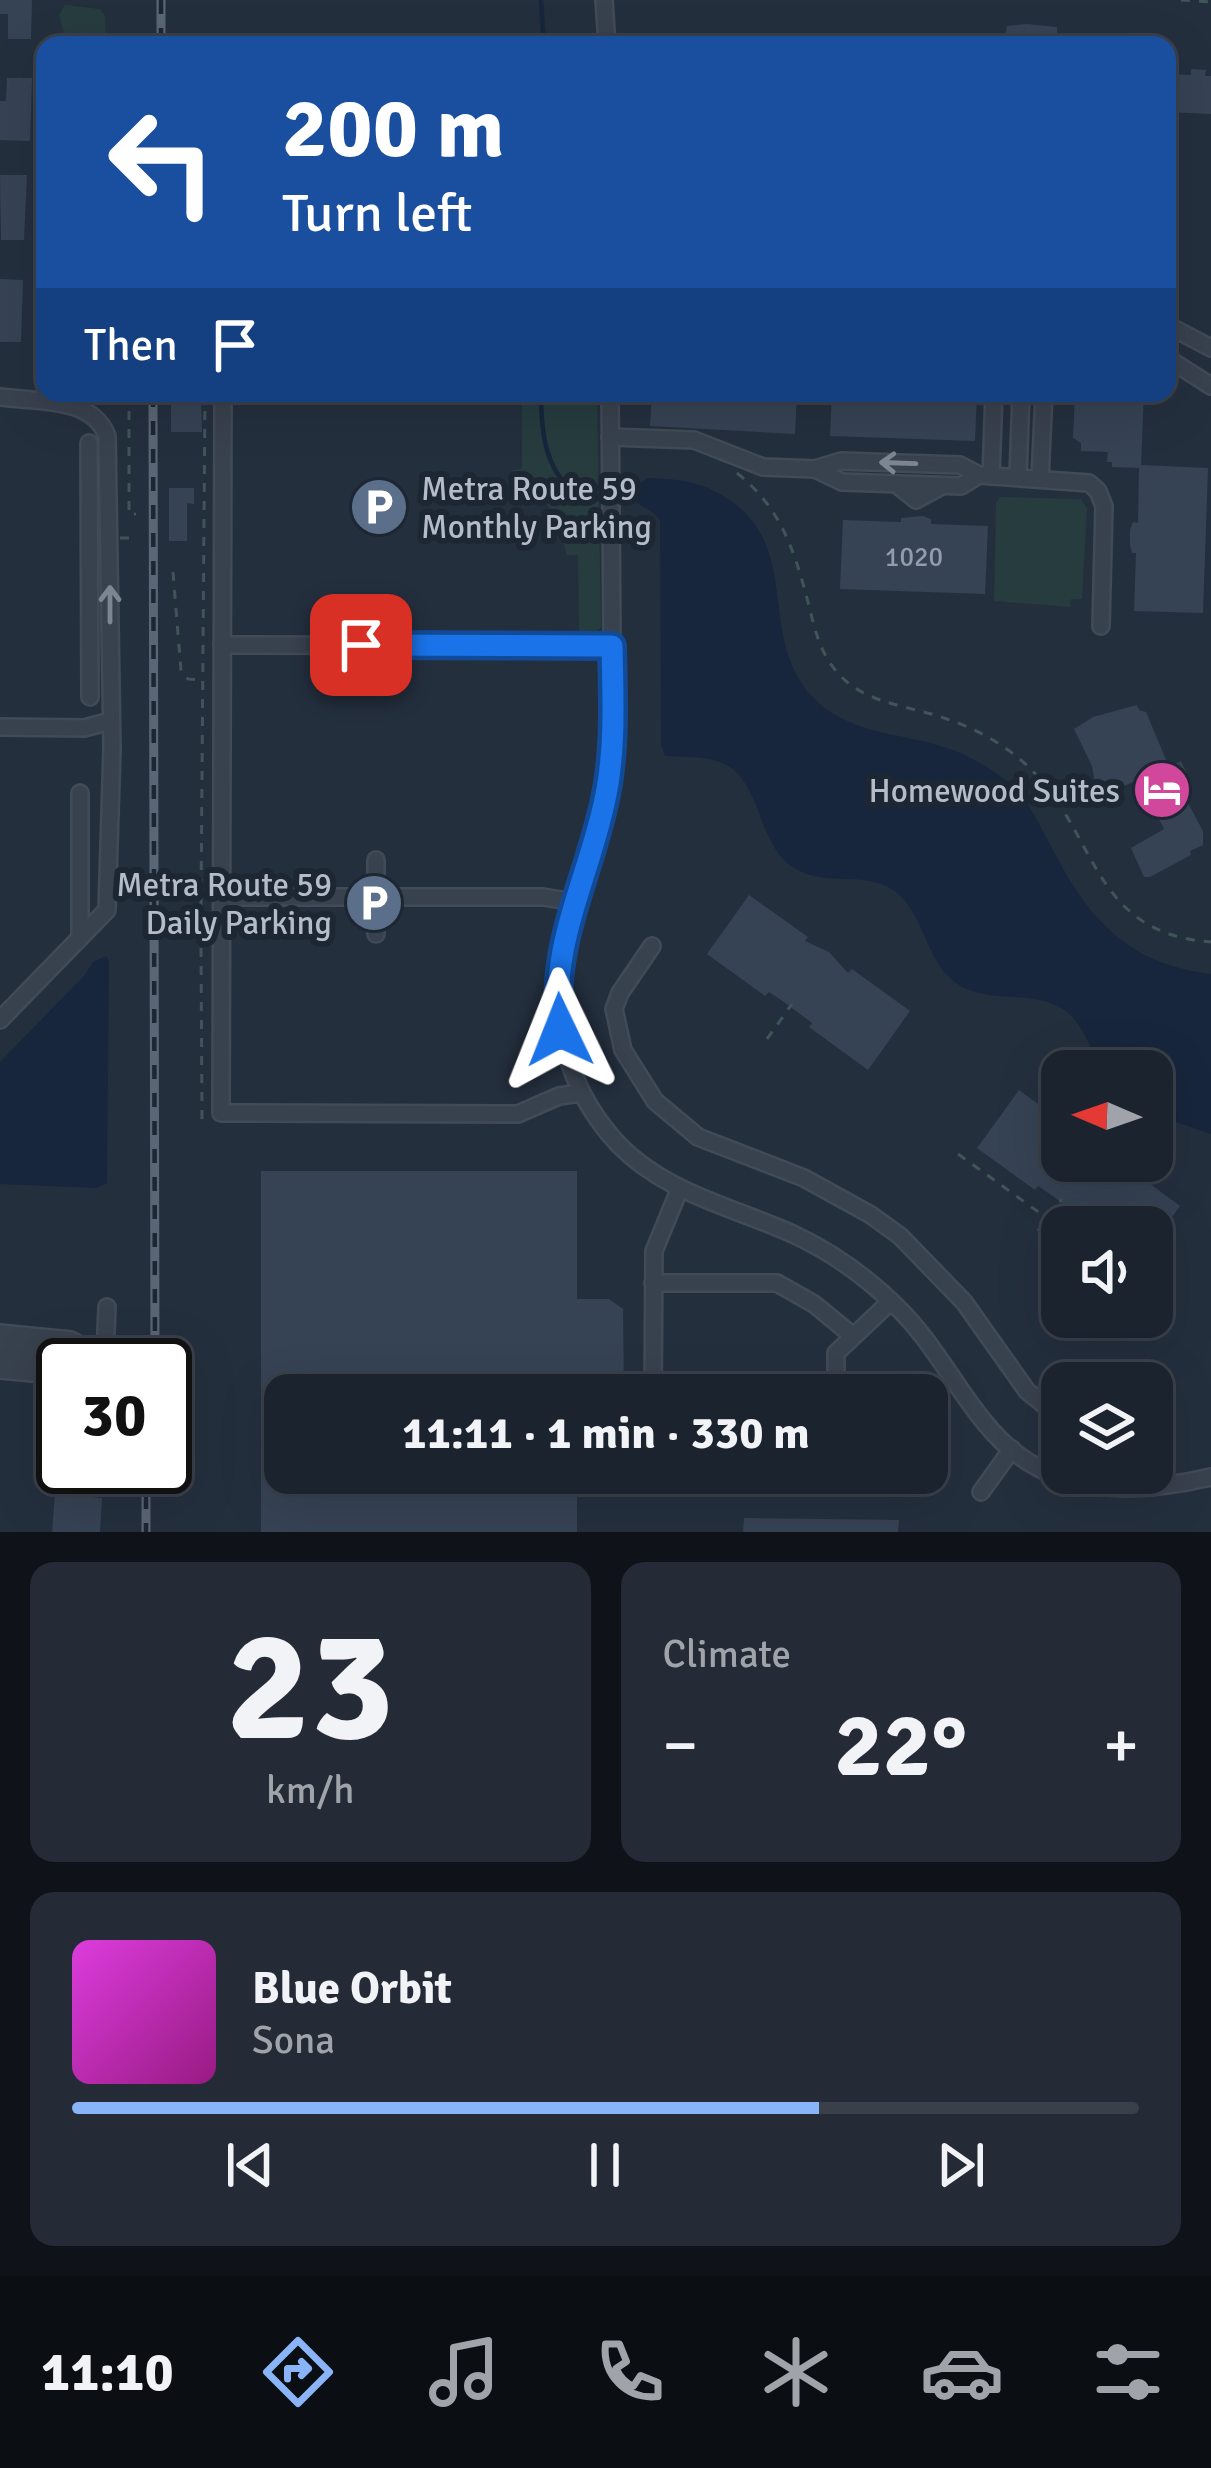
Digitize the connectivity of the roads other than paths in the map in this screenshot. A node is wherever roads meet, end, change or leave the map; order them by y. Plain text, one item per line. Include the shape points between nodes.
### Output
1 (606, 3) edge
2 (607, 36) edge
3 (1176, 330) edge
4 (1211, 348) edge
5 (1176, 364) edge
6 (1211, 386) edge
7 (0, 397) edge
8 (223, 402) edge
9 (610, 402) edge
10 (993, 402) edge
11 (1022, 402) edge
12 (1044, 402) edge
13 (610, 437) junction
14 (89, 443) dead end
15 (815, 470) junction
16 (985, 476) junction
17 (1018, 477) junction
18 (1040, 478) junction
19 (1101, 626) dead end
20 (222, 645) junction
21 (612, 646) junction
22 (89, 697) dead end
23 (111, 721) junction
24 (0, 727) edge
25 (80, 793) dead end
26 (376, 860) dead end
27 (222, 897) junction
28 (376, 897) junction
29 (574, 902) junction
30 (376, 934) dead end
31 (80, 938) junction
32 (652, 946) dead end
33 (0, 1020) edge
34 (581, 1094) junction
35 (680, 1188) junction
36 (653, 1283) junction
37 (891, 1301) junction
38 (107, 1307) dead end
39 (0, 1334) edge
40 (854, 1336) junction
41 (47, 1338) edge
42 (106, 1338) edge
43 (0, 1347) edge
44 (36, 1354) edge
45 (0, 1358) edge
46 (36, 1360) edge
47 (0, 1370) edge
48 (36, 1373) edge
49 (653, 1374) edge
50 (836, 1374) edge
51 (1041, 1402) edge
52 (1012, 1449) junction
53 (1211, 1477) edge
54 (981, 1492) dead end

1 - 2 street
3 - 4 street
5 - 6 street
23 -> 7 street via 107,436 86,410
8 - 20 street
9 - 13 street
10 - 16 street
11 - 17 street
12 - 18 street
13 - 15 street via 694,440 763,467
13 - 21 street
14 - 22 street
16 -> 15 street via 960,465 841,461
15 - 16 street via 842,482 942,486
16 - 17 street
17 - 18 street
18 - 19 street via 1098,491
20 - 21 street
20 - 27 street
21 - 29 street via 608,784
23 - 24 street
23 - 31 street via 109,904
25 - 31 street
26 - 28 street
27 - 28 street
27 - 34 street via 221,1113 518,1114
28 - 29 street
28 - 30 street
29 - 34 street via 556,990
31 - 33 street
32 - 51 street via 614,1009 623,1050 655,1101 698,1137 804,1178 900,1236 964,1302
34 - 35 street via 620,1145
35 - 36 street via 656,1242
35 - 37 street via 817,1246
36 - 40 street via 777,1283
36 - 49 street
37 - 40 street
37 - 52 street
38 - 42 street
39 - 41 street
40 - 50 street via 836,1353
43 - 44 street
45 - 46 street
47 - 48 street
52 - 53 street via 1065,1479 1112,1490
52 - 54 street

